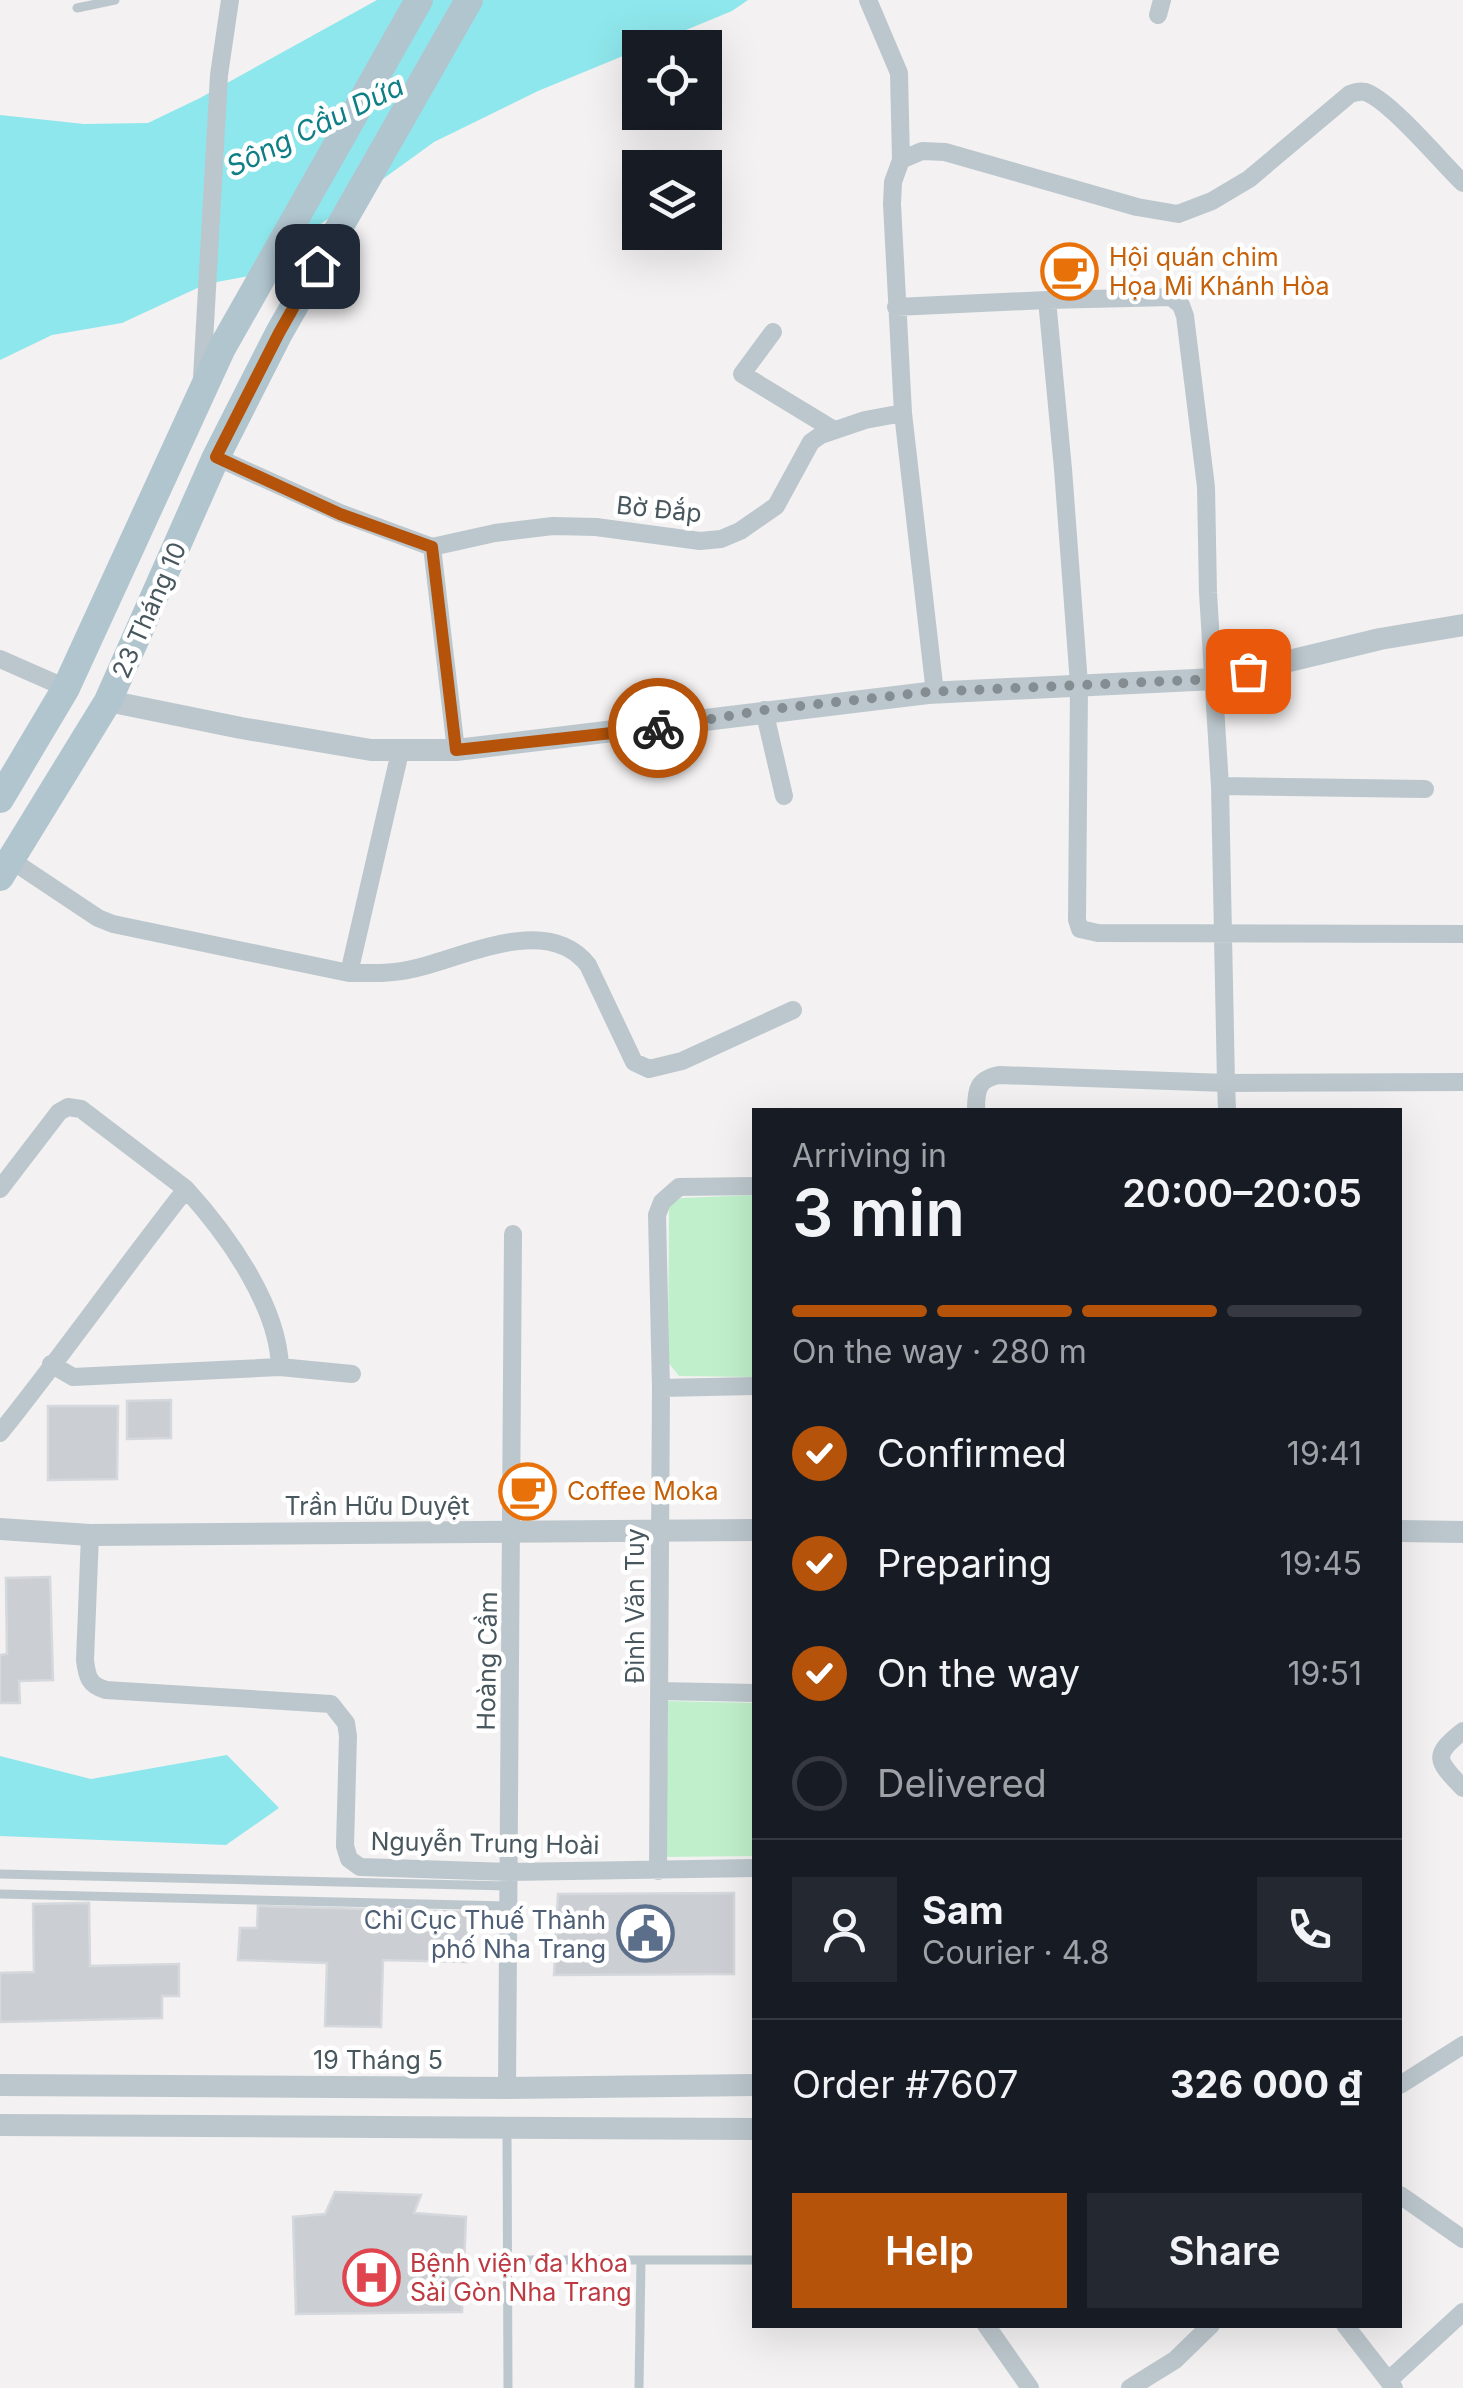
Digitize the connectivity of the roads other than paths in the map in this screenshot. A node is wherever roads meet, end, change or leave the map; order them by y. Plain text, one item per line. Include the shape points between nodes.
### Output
1 (114, 0) edge
2 (230, 0) edge
3 (419, 0) edge
4 (469, 0) edge
5 (868, 0) edge
6 (77, 8) dead end
7 (902, 160) junction
8 (1463, 183) edge
9 (1047, 300) junction
10 (896, 307) junction
11 (773, 332) dead end
12 (201, 392) junction
13 (902, 413) junction
14 (834, 430) junction
15 (216, 457) junction
16 (432, 547) junction
17 (1461, 623) edge
18 (0, 658) edge
19 (1215, 679) junction
20 (1078, 684) junction
21 (66, 688) junction
22 (935, 694) junction
23 (108, 701) junction
24 (764, 710) junction
25 (456, 750) junction
26 (400, 752) junction
27 (1220, 786) junction
28 (1426, 788) dead end
29 (784, 796) dead end
30 (0, 799) edge
31 (5, 868) edge
32 (1225, 933) junction
33 (1463, 934) edge
34 (349, 972) junction
35 (794, 1010) dead end
36 (1226, 1082) junction
37 (1463, 1082) edge
38 (976, 1108) edge
39 (1226, 1108) edge
40 (752, 1186) edge
41 (0, 1189) edge
42 (186, 1189) junction
43 (514, 1234) dead end
44 (51, 1364) junction
45 (280, 1368) junction
46 (352, 1374) dead end
47 (752, 1386) edge
48 (661, 1388) junction
49 (0, 1433) edge
50 (0, 1529) edge
51 (752, 1530) edge
52 (659, 1531) junction
53 (1402, 1532) edge
54 (1463, 1532) edge
55 (90, 1534) junction
56 (514, 1534) junction
57 (660, 1691) junction
58 (752, 1692) edge
59 (1463, 1731) edge
60 (1463, 1788) edge
61 (752, 1868) edge
62 (658, 1871) junction
63 (0, 1874) edge
64 (509, 1888) junction
65 (0, 1894) edge
66 (1463, 2044) edge
67 (1402, 2083) edge
68 (752, 2084) edge
69 (0, 2085) edge
70 (508, 2088) junction
71 (0, 2125) edge
72 (507, 2129) junction
73 (752, 2129) edge
74 (1402, 2197) edge
75 (1463, 2238) edge
76 (508, 2260) junction
77 (641, 2260) junction
78 (752, 2260) edge
79 (1463, 2312) edge
80 (988, 2328) edge
81 (1208, 2328) edge
82 (1347, 2328) edge
83 (1391, 2384) edge
84 (508, 2388) edge
85 (639, 2388) edge
86 (1030, 2388) edge
87 (1130, 2388) edge

1 - 6 lane
2 - 12 street via 219,75
3 - 12 main road, 23 Tháng 10
4 - 15 main road, 23 Tháng 10
5 - 7 street via 900,73
7 - 8 street via 945,152 1178,214 1249,179 1360,91 1397,116
7 - 10 street via 892,204
9 - 10 street
9 - 19 street via 1170,297 1186,316 1206,488
9 - 20 street
10 - 13 street
11 - 14 street via 742,374
12 - 21 main road, 23 Tháng 10
13 - 14 street, Bờ Đắp
13 - 22 street
14 - 16 street, Bờ Đắp via 811,442 776,506 720,539 553,526
15 - 16 street
15 - 23 main road, 23 Tháng 10
16 - 25 street
17 - 19 street
18 - 21 street
19 - 20 street
19 - 27 street
20 - 22 street
20 - 32 street via 1080,929
21 - 23 main road
21 - 30 main road, 23 Tháng 10
22 - 24 street
23 - 26 street
23 - 31 main road, 23 Tháng 10
24 - 25 street
24 - 29 street
25 - 26 street
26 - 34 street
27 - 28 street
27 - 32 street
31 - 34 street via 113,924
32 - 33 street
32 - 36 street
34 - 35 street via 410,970 504,942 556,943 588,964 634,1062 649,1070
36 - 37 street
36 - 38 street via 1000,1074 979,1085
36 - 39 street
40 - 48 street, Đinh Văn Tuy via 679,1187 662,1202 656,1285
41 - 42 street via 68,1107 94,1118
42 - 44 street
42 - 45 street via 238,1258 274,1333
43 - 56 street, Hoàng Cầm
44 - 45 street via 73,1376
44 - 49 street
45 - 46 street
47 - 48 street
48 - 52 street, Đinh Văn Tuy
50 - 55 street, Trần Hữu Duyệt
51 - 52 street, Trần Hữu Duyệt
52 - 56 street, Trần Hữu Duyệt
52 - 57 street, Đinh Văn Tuy
53 - 54 street
55 - 56 street, Trần Hữu Duyệt
55 - 64 street, Nguyễn Trung Hoài via 84,1660 96,1687 331,1704 348,1736 349,1859 360,1867
56 - 64 street, Hoàng Cầm
57 - 58 street
57 - 62 street, Đinh Văn Tuy
59 - 60 street via 1440,1754 1441,1765
61 - 62 street, Nguyễn Trung Hoài
62 - 64 street, Nguyễn Trung Hoài
63 - 64 lane
64 - 65 lane
64 - 70 street, Hoàng Cầm
66 - 67 street
68 - 70 street, 19 Tháng 5
69 - 70 street, 19 Tháng 5
70 - 72 street
71 - 72 street
72 - 73 street
72 - 76 lane
74 - 75 street
76 - 77 lane
76 - 84 lane
77 - 78 lane
77 - 85 lane
79 - 83 street
80 - 86 street
81 - 87 street via 1175,2360
82 - 83 street

